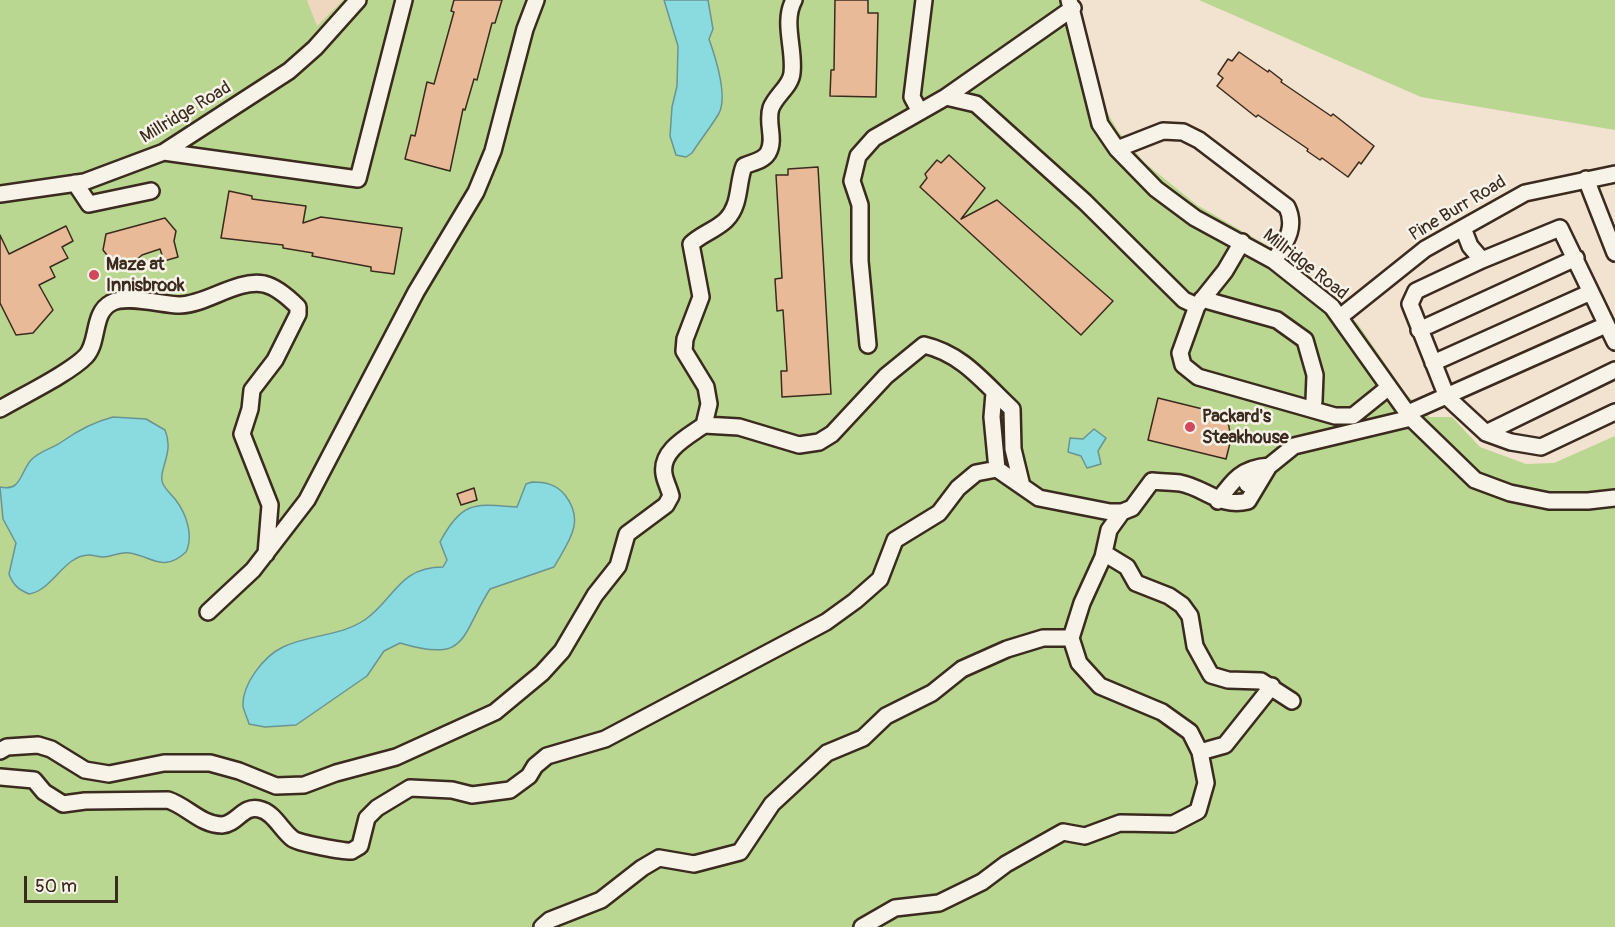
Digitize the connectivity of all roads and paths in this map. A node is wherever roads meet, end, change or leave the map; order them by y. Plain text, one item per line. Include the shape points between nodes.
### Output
1 (358, 0) edge
2 (404, 0) edge
3 (536, 0) edge
4 (794, 0) edge
5 (924, 0) edge
6 (1071, 4) edge
7 (946, 97) junction
8 (919, 110) junction
9 (1117, 149) junction
10 (164, 152) junction
11 (1615, 174) edge
12 (1586, 180) junction
13 (75, 183) junction
14 (151, 191) dead end
15 (0, 194) edge
16 (1463, 228) junction
17 (1242, 242) junction
18 (1615, 253) edge
19 (1576, 258) junction
20 (1482, 260) junction
21 (1274, 261) junction
22 (1591, 292) junction
23 (1200, 303) junction
24 (1340, 317) junction
25 (1606, 325) junction
26 (1419, 330) junction
27 (1615, 342) edge
28 (868, 345) dead end
29 (1433, 363) junction
30 (1615, 370) edge
31 (1389, 387) junction
32 (994, 393) junction
33 (1448, 397) junction
34 (0, 409) edge
35 (1311, 409) junction
36 (1615, 412) edge
37 (1409, 416) junction
38 (704, 425) junction
39 (1486, 433) junction
40 (1269, 466) junction
41 (997, 469) junction
42 (1247, 484) dead end
43 (1022, 486) junction
44 (1615, 498) edge
45 (1218, 501) junction
46 (1122, 512) junction
47 (1104, 553) junction
48 (266, 554) junction
49 (208, 612) dead end
50 (1071, 638) junction
51 (1272, 686) junction
52 (1292, 701) dead end
53 (0, 751) edge
54 (1200, 752) junction
55 (0, 777) edge
56 (542, 927) edge
57 (862, 927) edge

1 - 10 street, Millridge Road via 289,71
2 - 10 street via 358,179
3 - 48 street via 493,151 476,192 416,292 307,500
4 - 38 street via 788,19 792,76 771,107 769,152 763,159 744,166 739,194 726,220 691,244 701,297 684,351 706,387 709,404
5 - 8 street via 912,97
6 - 7 street
6 - 9 street, Millridge Road via 1100,124
7 - 8 street
7 - 23 street via 975,104 1085,202 1184,300
8 - 28 street via 874,138 858,156 852,181 861,205 860,261
9 - 17 street, Millridge Road via 1175,204
9 - 21 street via 1164,131 1183,132 1199,140 1287,207 1292,223
10 - 13 street, Millridge Road
11 - 12 street, Pine Burr Road
12 - 16 street, Pine Burr Road via 1525,193
12 - 18 street
13 - 14 street via 89,204
13 - 15 street, Millridge Road
16 - 20 street via 1470,246
16 - 24 street, Pine Burr Road via 1425,249
17 - 21 street, Millridge Road
17 - 23 street
19 - 20 street via 1563,230 1556,228
19 - 22 street
19 - 26 street
20 - 26 street via 1416,291 1410,304
21 - 24 street, Millridge Road
22 - 25 street
22 - 29 street
23 - 35 street via 1277,320 1305,340 1315,375
23 - 35 street via 1180,352 1183,365 1198,377
24 - 31 street, Millridge Road
25 - 27 street
25 - 33 street
26 - 29 street
29 - 33 street
30 - 39 street
31 - 35 street via 1353,416
31 - 37 street, Millridge Road
32 - 38 street via 945,350 924,345 886,376 832,434 819,441 799,445 739,427
32 - 41 street
32 - 43 street via 1012,409 1015,470
33 - 37 street
33 - 39 street
34 - 48 street via 88,355 102,313 110,303 121,300 181,305 246,285 263,284 277,290 298,307 298,314 275,360 252,390 242,434 270,505
36 - 39 street via 1541,447
37 - 40 street via 1294,446
37 - 44 street, Millridge Road via 1475,480 1492,487 1549,501
38 - 53 street via 671,452 664,474 671,496 666,505 627,534 618,566 595,595 562,651 495,712 472,724 396,757 304,785 276,786 210,764 164,763 109,774 85,770 51,749 38,746 7,747
40 - 42 street
40 - 45 street via 1251,467 1234,477
40 - 45 street via 1248,501
41 - 43 street
41 - 55 street via 976,473 958,488 939,513 895,540 880,579 826,622 605,739 547,756 510,790 472,795 410,788 377,808 367,819 360,846 352,851 294,841 266,811 255,808 223,825 207,823 168,800 63,804 34,780
43 - 46 street via 1040,498
45 - 46 street via 1182,484 1152,481 1132,508
46 - 47 street via 1109,530
47 - 50 street
47 - 51 street via 1127,567 1136,583 1182,605 1190,616 1195,646 1211,675
48 - 49 street
50 - 54 street via 1079,663 1100,686 1162,712 1190,732
50 - 56 street via 1035,640 962,669 932,693 886,717 863,738 827,753 772,804 740,852 694,864 659,858 601,900
51 - 52 street
51 - 54 street via 1226,745
54 - 57 street via 1206,783 1198,811 1173,824 1120,823 1086,836 1063,832 939,903 895,908

